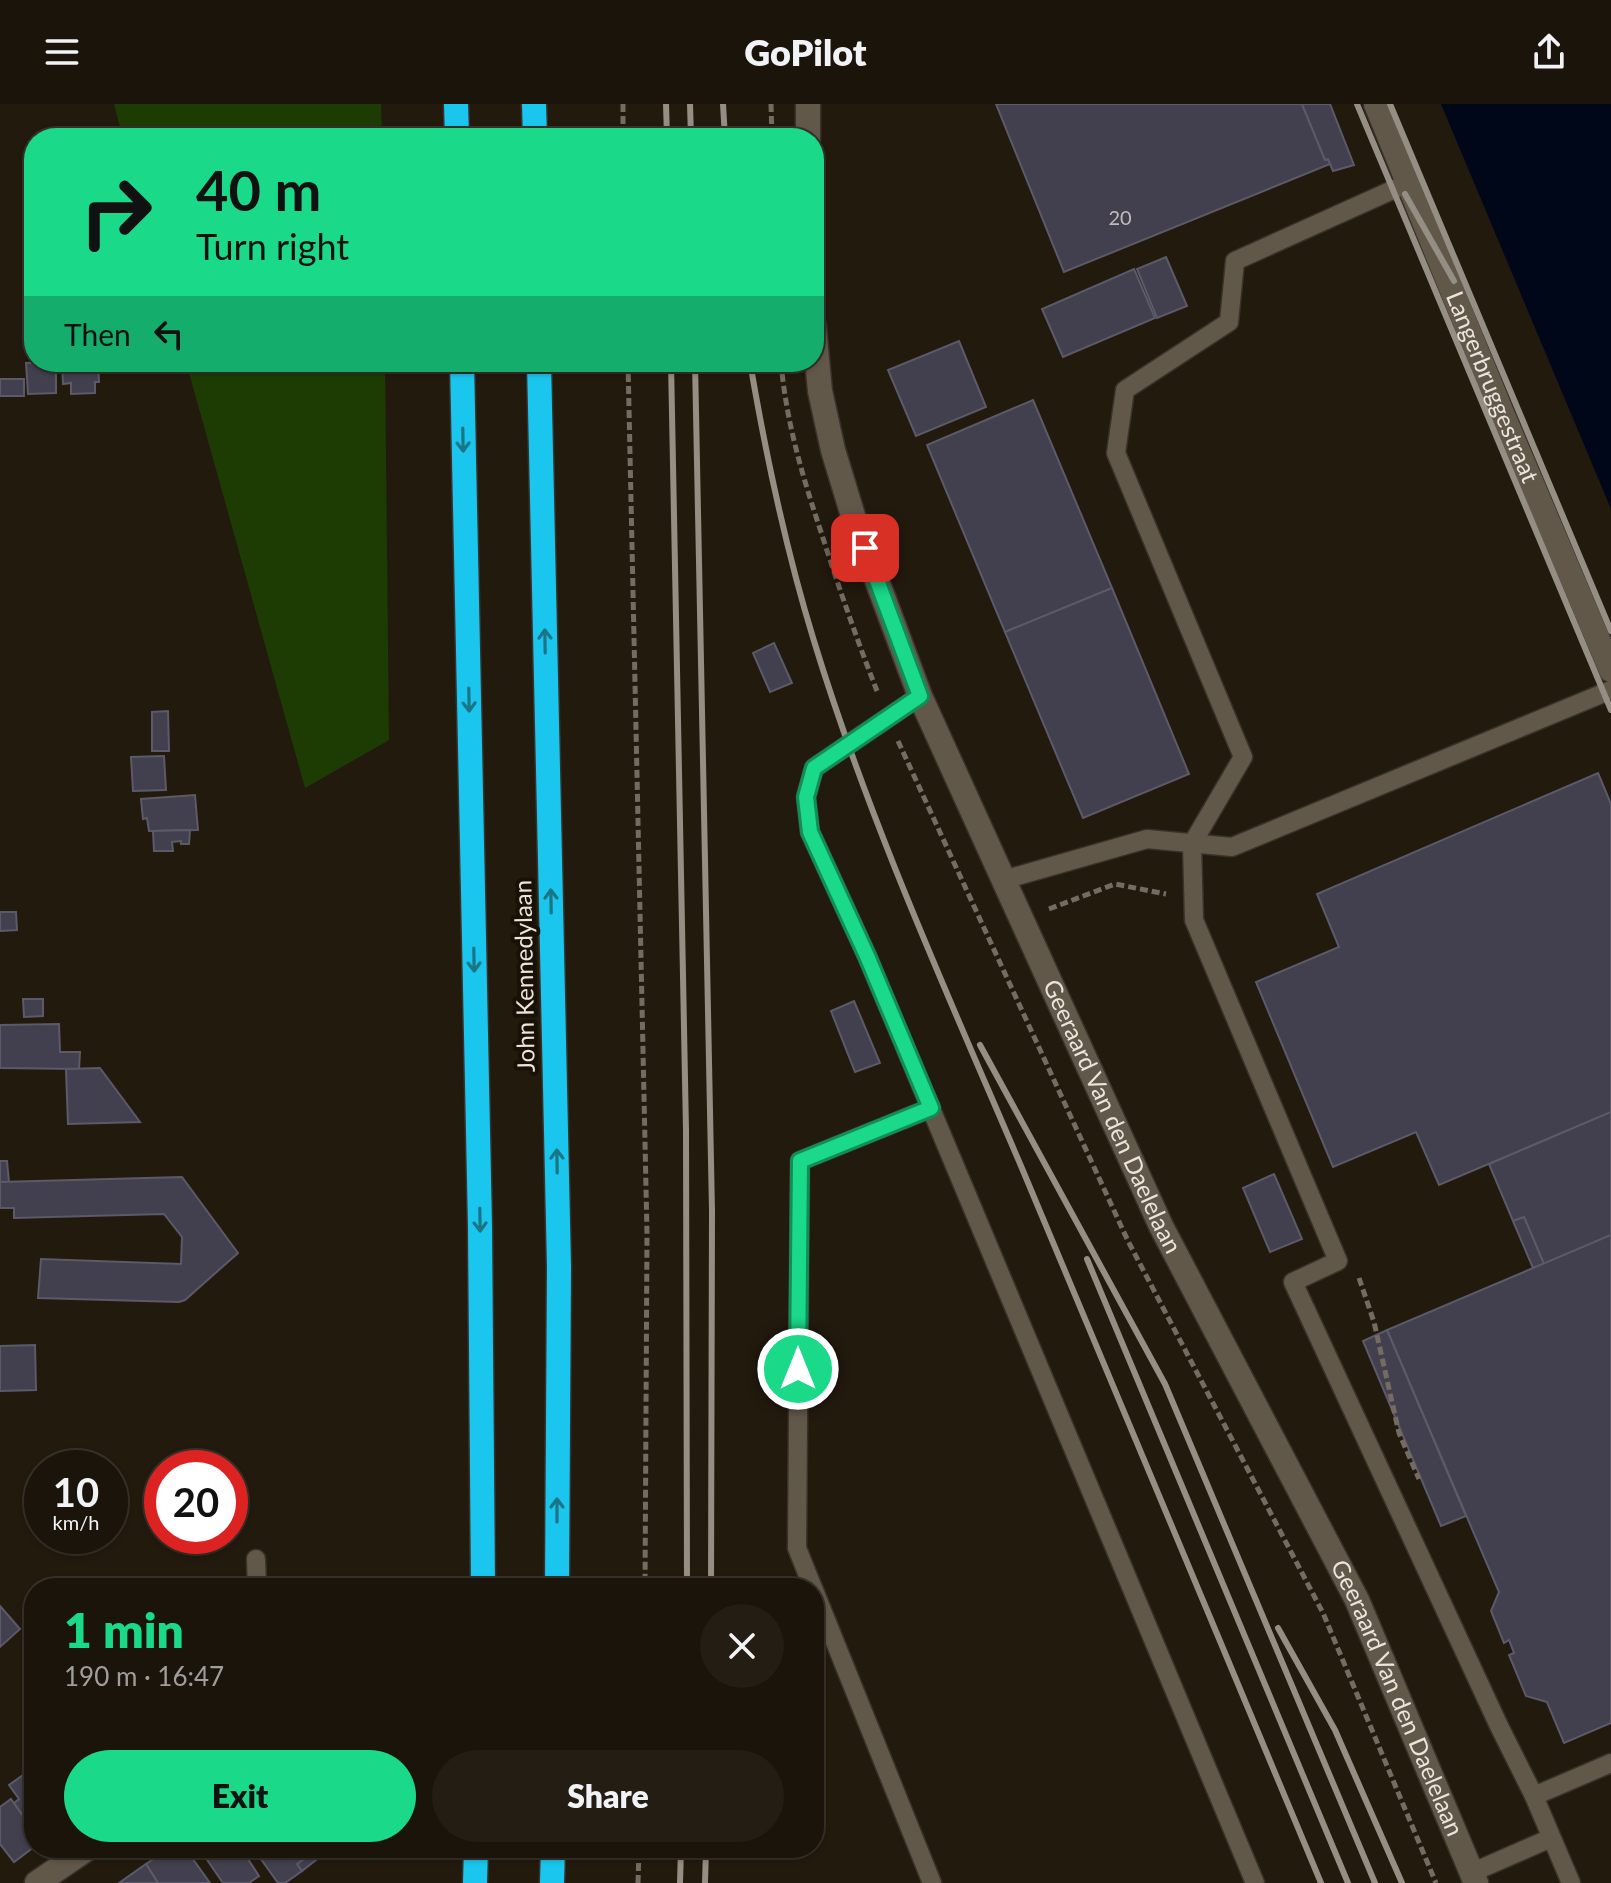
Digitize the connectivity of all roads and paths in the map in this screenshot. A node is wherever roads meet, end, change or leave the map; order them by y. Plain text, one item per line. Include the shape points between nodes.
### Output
1 (456, 104) edge
2 (534, 104) edge
3 (623, 104) edge
4 (771, 104) edge
5 (808, 104) edge
6 (1376, 104) edge
7 (457, 128) edge
8 (535, 128) edge
9 (623, 128) edge
10 (772, 128) edge
11 (808, 128) edge
12 (1408, 183) junction
13 (462, 372) edge
14 (539, 372) edge
15 (628, 372) edge
16 (818, 372) edge
17 (1611, 670) edge
18 (1611, 690) edge
19 (920, 696) junction
20 (1192, 844) junction
21 (1003, 880) junction
22 (1100, 888) dead end
23 (1193, 899) junction
24 (931, 1108) junction
25 (1355, 1265) dead end
26 (1423, 1490) dead end
27 (256, 1559) dead end
28 (257, 1578) edge
29 (483, 1578) edge
30 (557, 1578) edge
31 (645, 1578) edge
32 (809, 1578) edge
33 (824, 1614) edge
34 (1611, 1763) edge
35 (1534, 1796) junction
36 (1551, 1838) junction
37 (73, 1858) edge
38 (476, 1858) edge
39 (553, 1858) edge
40 (639, 1858) edge
41 (1474, 1878) edge
42 (37, 1883) edge
43 (475, 1883) edge
44 (552, 1883) edge
45 (638, 1883) edge
46 (932, 1883) edge
47 (1255, 1883) edge
48 (1571, 1883) edge

1 - 7 highway
2 - 8 highway
3 - 9 path
4 - 10 path
5 - 11 street
6 - 12 street, Langerbruggestraat
12 - 17 street, Langerbruggestraat
12 - 20 lane via 1235,261 1229,322 1125,390 1116,453 1243,757
13 -> 29 highway, John Kennedylaan
30 -> 14 highway, John Kennedylaan via 559,1267
15 - 31 path via 647,1219
16 - 19 street, Geeraard Van den Daelelaan via 833,450 854,519
18 - 20 lane via 1232,847
19 - 21 street, Geeraard Van den Daelelaan
19 - 24 lane via 814,768 806,797 810,832
20 - 21 lane via 1147,839
20 - 23 lane
21 - 41 street, Geeraard Van den Daelelaan via 1161,1226 1357,1600
22 - 23 path via 1115,884
23 - 35 lane via 1194,920 1338,1261 1293,1282
24 - 32 lane via 800,1161 797,1548
24 - 47 lane
25 - 26 path via 1399,1433
27 - 28 lane
33 - 46 lane
34 - 35 lane
35 - 36 lane
36 - 41 lane
36 - 48 lane
37 - 42 street
38 - 43 highway
39 - 44 highway
40 - 45 path

